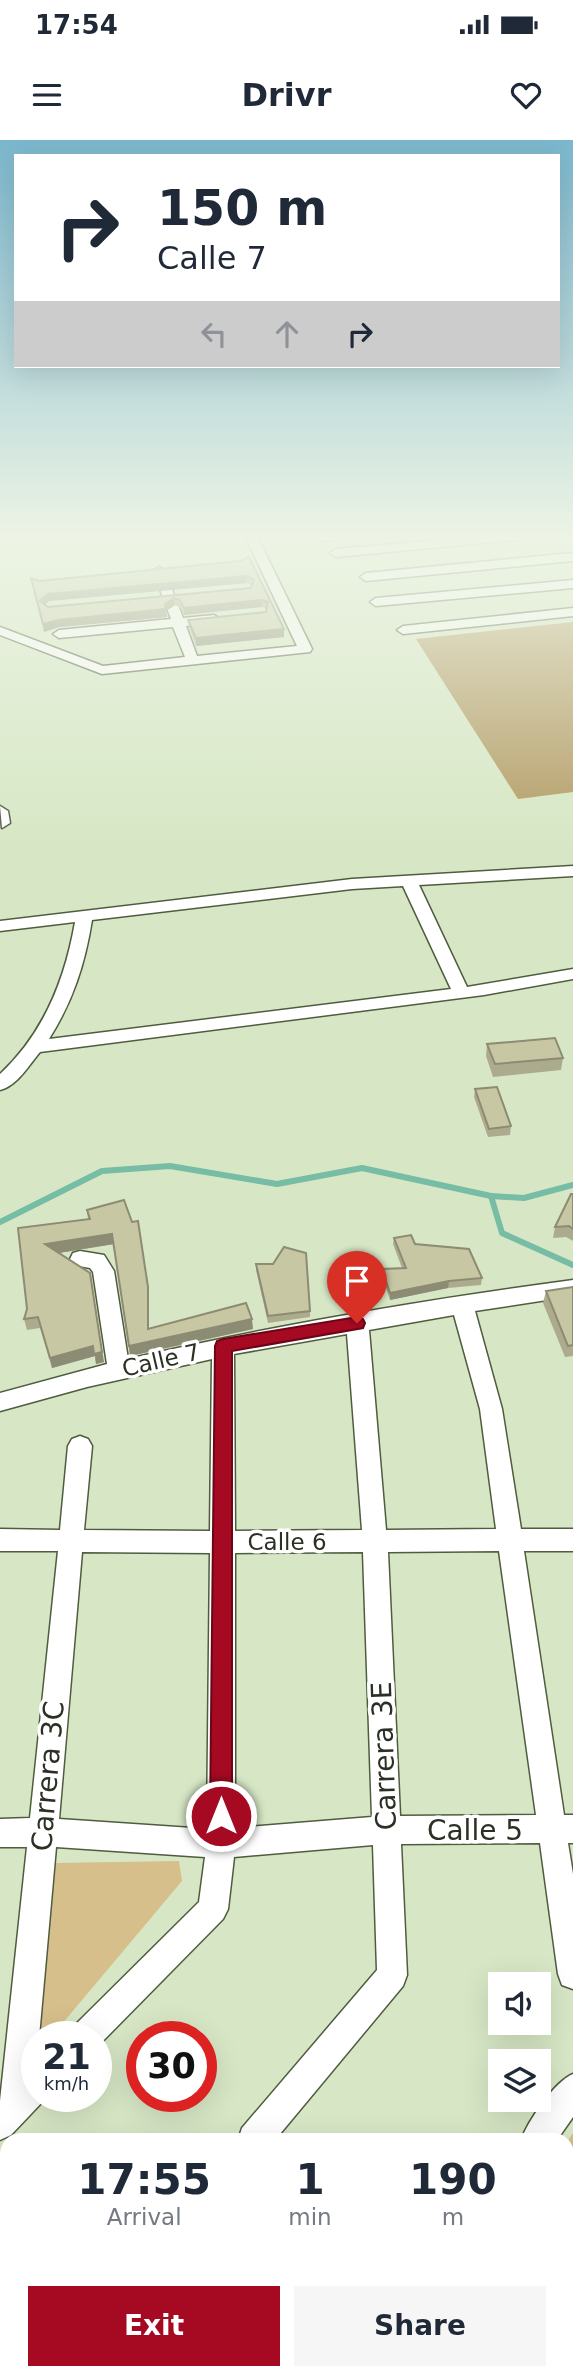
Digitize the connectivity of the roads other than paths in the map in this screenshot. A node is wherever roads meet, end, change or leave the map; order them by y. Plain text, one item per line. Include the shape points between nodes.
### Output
1 (20, 638) edge
2 (178, 638) edge
3 (299, 638) edge
4 (280, 642) edge
5 (185, 658) junction
6 (573, 871) edge
7 (409, 881) junction
8 (84, 916) junction
9 (0, 926) edge
10 (573, 974) edge
11 (461, 992) junction
12 (33, 1047) junction
13 (0, 1084) edge
14 (80, 1259) dead end
15 (573, 1288) edge
16 (462, 1303) junction
17 (357, 1323) junction
18 (223, 1346) junction
19 (118, 1370) junction
20 (0, 1402) edge
21 (80, 1446) dead end
22 (512, 1539) junction
23 (0, 1540) edge
24 (573, 1540) edge
25 (71, 1541) junction
26 (375, 1541) junction
27 (223, 1542) junction
28 (563, 1829) edge
29 (386, 1830) junction
30 (43, 1832) junction
31 (0, 1833) edge
32 (221, 1844) junction
33 (573, 1974) edge
34 (101, 2021) edge
35 (573, 2090) edge
36 (18, 2105) edge
37 (260, 2133) edge
38 (542, 2133) edge

1 - 5 street via 102,670
2 - 5 street
3 - 5 street via 304,649
4 - 5 street
6 - 7 street
7 - 8 street
7 - 11 street
8 - 9 street
8 - 12 street via 72,978
10 - 11 street
11 - 12 street
12 - 13 street
14 - 19 street via 97,1261 103,1271
15 - 16 street, Calle 7
16 - 17 street, Calle 7
16 - 22 street via 491,1409
17 - 18 street, Calle 7
17 - 26 street, Carrera 3E
18 - 19 street, Calle 7
18 - 27 street
19 - 20 street, Calle 7
21 - 25 street, Carrera 3C
22 - 24 street, Calle 6
22 - 26 street, Calle 6
22 - 28 street
23 - 25 street, Calle 6
25 - 27 street, Calle 6
25 - 30 street, Carrera 3C
26 - 27 street, Calle 6
26 - 29 street, Carrera 3E
27 - 32 street
28 - 29 street, Calle 5
28 - 33 street
29 - 32 street, Calle 5
29 - 37 street, Carrera 3E via 392,1975
30 - 31 street, Calle 5
30 - 32 street, Calle 5
30 - 36 street, Carrera 3C
32 - 34 street via 213,1909
35 - 38 street

